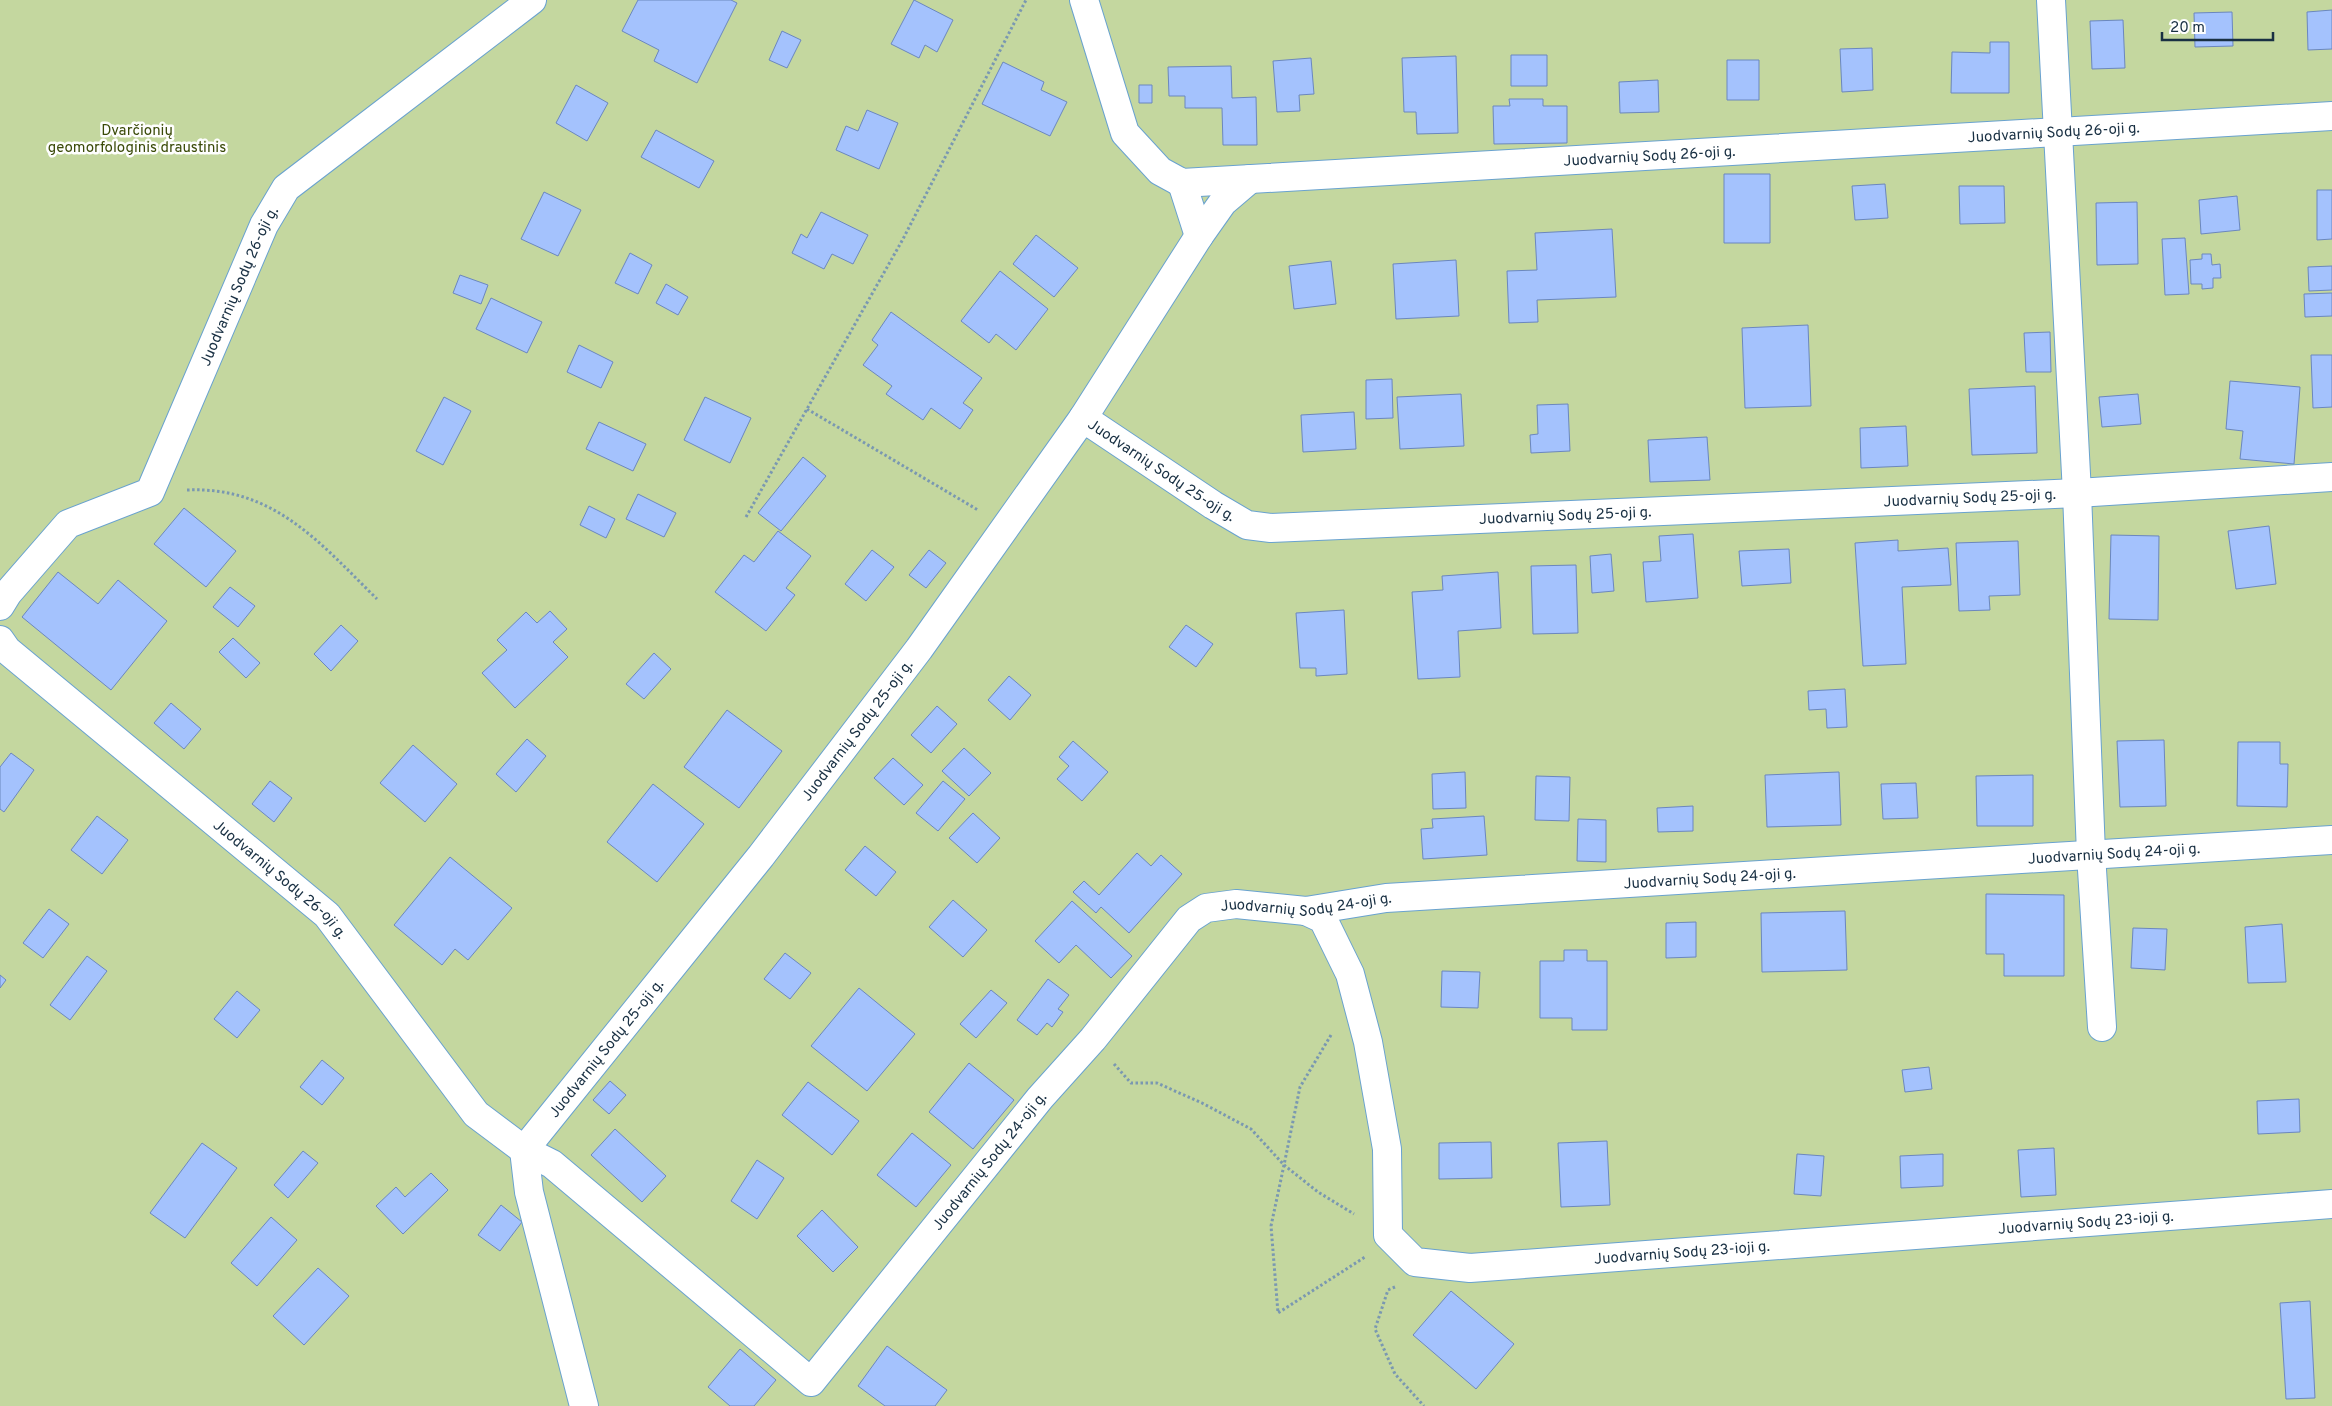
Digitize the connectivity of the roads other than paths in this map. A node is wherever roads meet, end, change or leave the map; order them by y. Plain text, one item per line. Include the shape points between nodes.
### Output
1 (532, 0) edge
2 (1084, 0) edge
3 (2051, 0) edge
4 (2332, 116) edge
5 (2057, 131) junction
6 (1250, 179) junction
7 (1182, 183) junction
8 (1199, 236) junction
9 (1083, 418) junction
10 (2332, 477) edge
11 (2077, 493) junction
12 (0, 606) edge
13 (0, 640) edge
14 (2332, 840) edge
15 (2090, 854) junction
16 (1306, 911) junction
17 (2102, 1027) dead end
18 (524, 1150) junction
19 (2332, 1204) edge
20 (584, 1406) edge

1 - 12 street, Juodvarnių Sodų 26-oji g. via 286,188 264,225 150,492 68,524 8,592
2 - 7 street via 1125,133 1160,171
3 - 5 street
4 - 5 street, Juodvarnių Sodų 26-oji g.
5 - 6 street, Juodvarnių Sodų 26-oji g.
5 - 11 street
6 - 7 street, Juodvarnių Sodų 26-oji g.
6 - 8 street via 1223,202
7 - 8 street
8 - 9 street
9 - 11 street, Juodvarnių Sodų 25-oji g. via 1247,525 1271,528
9 - 18 street, Juodvarnių Sodų 25-oji g. via 919,649 761,856
10 - 11 street, Juodvarnių Sodų 25-oji g.
11 - 15 street
13 - 18 street, Juodvarnių Sodų 26-oji g. via 8,650 327,915 476,1114
14 - 15 street, Juodvarnių Sodų 24-oji g.
15 - 16 street, Juodvarnių Sodų 24-oji g. via 1386,898
15 - 17 street
16 - 18 street, Juodvarnių Sodų 24-oji g. via 1236,904 1206,908 1189,919 810,1382 552,1164
16 - 19 street, Juodvarnių Sodų 23-ioji g. via 1323,919 1350,974 1368,1042 1387,1148 1388,1235 1415,1262 1470,1268
18 - 20 street via 529,1192

